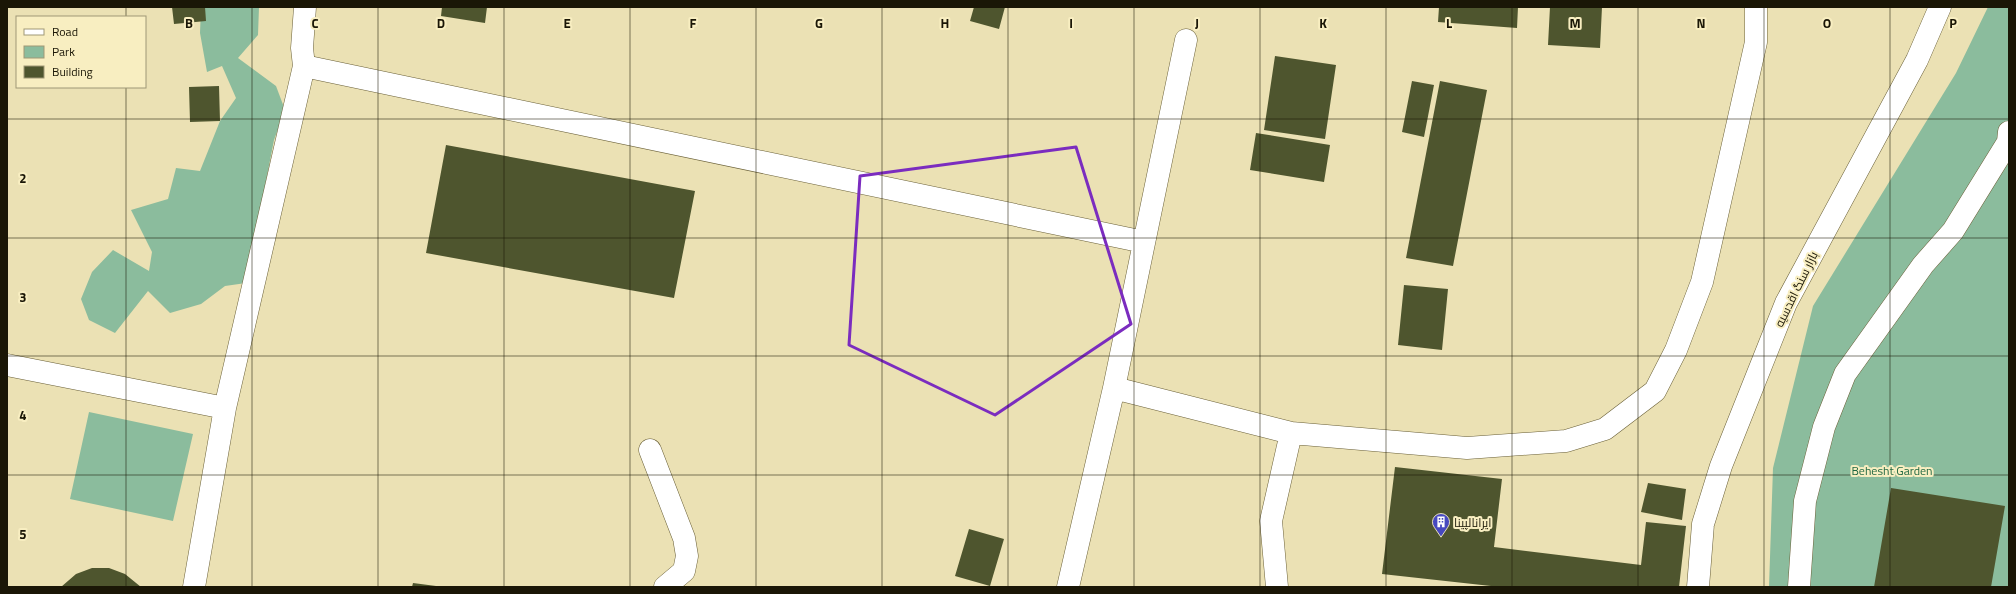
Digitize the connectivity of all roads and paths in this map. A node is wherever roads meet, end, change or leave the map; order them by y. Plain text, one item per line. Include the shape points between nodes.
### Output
1 (305, 7) edge
2 (1756, 7) edge
3 (1940, 7) edge
4 (1186, 40) dead end
5 (304, 66) junction
6 (2009, 139) edge
7 (1144, 242) junction
8 (7, 365) edge
9 (1114, 388) junction
10 (225, 408) junction
11 (1291, 433) junction
12 (650, 450) dead end
13 (194, 587) edge
14 (665, 587) edge
15 (1068, 587) edge
16 (1277, 587) edge
17 (1698, 587) edge
18 (1799, 587) edge

1 - 5 street via 302,48
2 - 11 street via 1756,42 1702,282 1676,350 1655,391 1605,429 1566,442 1467,448
3 - 17 street, بازار سنگ اقدسیه via 1917,60 1786,303 1718,473 1703,524
4 - 7 street
5 - 7 street
5 - 10 street
6 - 18 street via 1953,231 1923,265 1845,374 1824,427 1805,501
7 - 9 street
8 - 10 street
9 - 11 street
9 - 15 street
10 - 13 street
11 - 16 street via 1271,520
12 - 14 street via 684,538 687,556 684,571

